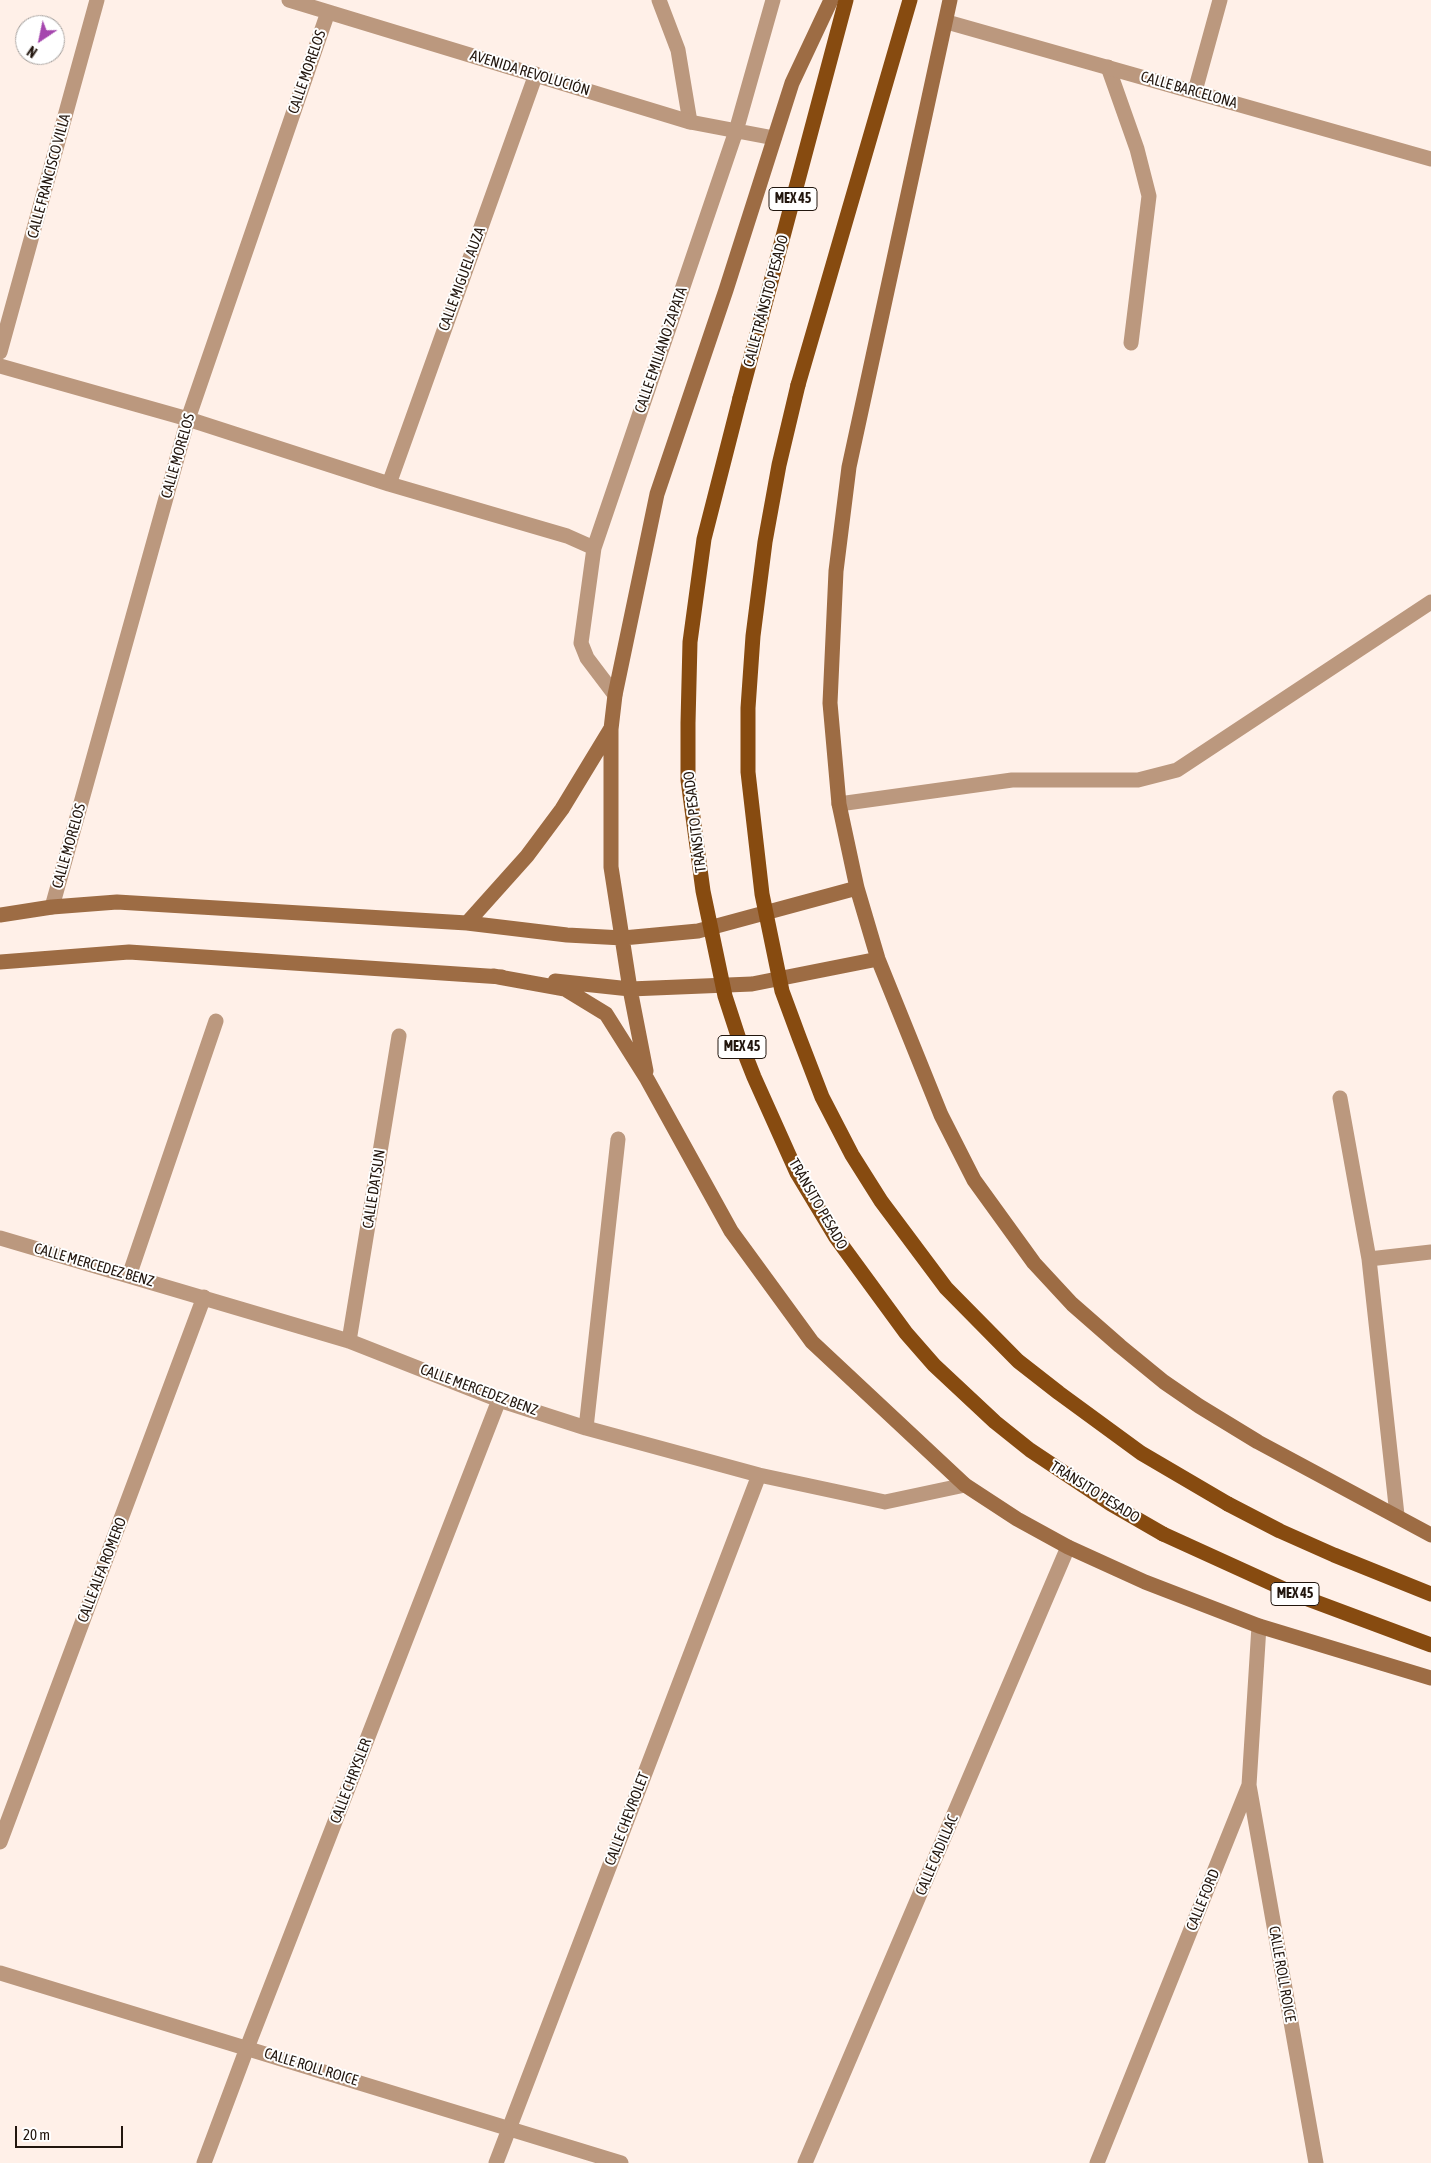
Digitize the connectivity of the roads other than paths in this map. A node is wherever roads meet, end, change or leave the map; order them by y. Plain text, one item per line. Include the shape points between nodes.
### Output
1 (97, 0) edge
2 (289, 0) edge
3 (659, 0) edge
4 (773, 0) edge
5 (831, 0) edge
6 (846, 0) edge
7 (910, 0) edge
8 (950, 0) edge
9 (1220, 0) edge
10 (328, 12) junction
11 (947, 22) junction
12 (1108, 68) junction
13 (536, 74) junction
14 (1195, 91) junction
15 (690, 122) junction
16 (736, 130) junction
17 (774, 138) junction
18 (1431, 159) edge
19 (1132, 343) dead end
20 (0, 352) edge
21 (0, 366) edge
22 (740, 398) joint
23 (188, 419) junction
24 (389, 484) junction
25 (594, 548) junction
26 (1431, 602) edge
27 (615, 695) junction
28 (611, 729) junction
29 (839, 804) junction
30 (857, 888) junction
31 (52, 907) junction
32 (0, 915) edge
33 (467, 923) junction
34 (623, 938) junction
35 (878, 959) junction
36 (0, 962) edge
37 (493, 976) junction
38 (630, 990) junction
39 (216, 1022) dead end
40 (399, 1036) dead end
41 (647, 1080) junction
42 (1340, 1098) dead end
43 (618, 1139) dead end
44 (0, 1238) edge
45 (1431, 1252) edge
46 (1370, 1258) junction
47 (129, 1276) junction
48 (204, 1297) junction
49 (349, 1341) junction
50 (499, 1400) junction
51 (586, 1428) junction
52 (759, 1475) junction
53 (965, 1485) junction
54 (1397, 1516) junction
55 (1431, 1535) edge
56 (1068, 1547) junction
57 (1431, 1594) edge
58 (1259, 1626) junction
59 (1431, 1645) edge
60 (1431, 1678) edge
61 (1249, 1786) junction
62 (0, 1842) edge
63 (0, 1973) edge
64 (247, 2048) junction
65 (509, 2128) junction
66 (204, 2163) edge
67 (496, 2163) edge
68 (621, 2163) edge
69 (805, 2163) edge
70 (1097, 2163) edge
71 (1316, 2163) edge

1 - 20 street, CALLE FRANCISCO VILLA
2 - 10 street, AVENIDA REVOLUCIÓN
3 - 15 street via 678,50
4 - 16 street, CALLE EMILIANO ZAPATA
5 - 17 street via 792,83
6 - 22 main road, CALLE TRÁNSITO PESADO / MEX 45
7 - 57 main road, bridge via 798,385 778,465 765,542 753,636 748,772 762,894 782,991 822,1097 852,1155 881,1201 946,1288 1018,1361 1141,1452 1228,1504 1334,1556
8 - 11 street
9 - 14 street
10 - 13 street, AVENIDA REVOLUCIÓN
10 - 23 street, CALLE MORELOS
11 - 12 street, CALLE BARCELONA
11 - 29 street via 849,467 836,571 830,703
12 - 14 street, CALLE BARCELONA
12 - 19 street via 1150,196
13 - 15 street, AVENIDA REVOLUCIÓN
13 - 24 street, CALLE MIGUEL AUZA
14 - 18 street, CALLE BARCELONA
15 - 16 street, AVENIDA REVOLUCIÓN
16 - 17 street, AVENIDA REVOLUCIÓN
16 - 25 street, CALLE EMILIANO ZAPATA
17 - 27 street via 657,494
21 - 23 street
22 - 59 main road, TRÁNSITO PESADO / MEX 45, bridge via 704,539 690,642 688,780 703,891 725,996 754,1077 797,1173 835,1236 906,1332 934,1365 1030,1450 1163,1534 1297,1595
23 - 24 street
23 - 31 street, CALLE MORELOS
24 - 25 street via 567,536
25 - 27 street, CALLE EMILIANO ZAPATA via 581,643 587,658
26 - 29 street via 1177,770 1138,780 1012,780
27 - 28 street
28 - 33 street via 562,809 527,856
28 - 34 street via 612,867
29 - 30 street
30 - 34 street via 698,931
30 - 35 street
31 - 32 street
31 - 33 street via 117,902
33 - 34 street
34 - 38 street
35 - 38 street via 752,984
35 - 54 street via 941,1115 974,1180 1034,1263 1066,1297 1164,1382 1258,1442
36 - 37 street via 129,952
37 - 38 street
37 - 41 street via 565,988 606,1014
38 - 41 street
39 - 47 street
40 - 49 street, CALLE DATSUN
41 - 53 street via 731,1231 812,1342
42 - 46 street
43 - 51 street
44 - 47 street, CALLE MERCEDEZ BENZ
45 - 46 street
46 - 54 street
47 - 48 street, CALLE MERCEDEZ BENZ
48 - 49 street, CALLE MERCEDEZ BENZ
48 - 62 street, CALLE ALFA ROMERO
49 - 50 street, CALLE MERCEDEZ BENZ
50 - 51 street, CALLE MERCEDEZ BENZ
50 - 64 street, CALLE CHRYSLER
51 - 52 street, CALLE MERCEDEZ BENZ
52 - 53 street, CALLE MERCEDEZ BENZ via 885,1502
52 - 65 street, CALLE CHEVROLET
53 - 56 street
54 - 55 street
56 - 58 street via 1145,1582
56 - 69 street, CALLE CADILLAC
58 - 60 street
58 - 61 street, CALLE FORD
61 - 70 street, CALLE FORD
61 - 71 street, CALLE ROLL ROICE
63 - 64 street, CALLE ROLL ROICE
64 - 65 street, CALLE ROLL ROICE
64 - 66 street, CALLE CHRYSLER
65 - 67 street, CALLE CHEVROLET
65 - 68 street, CALLE ROLL ROICE

